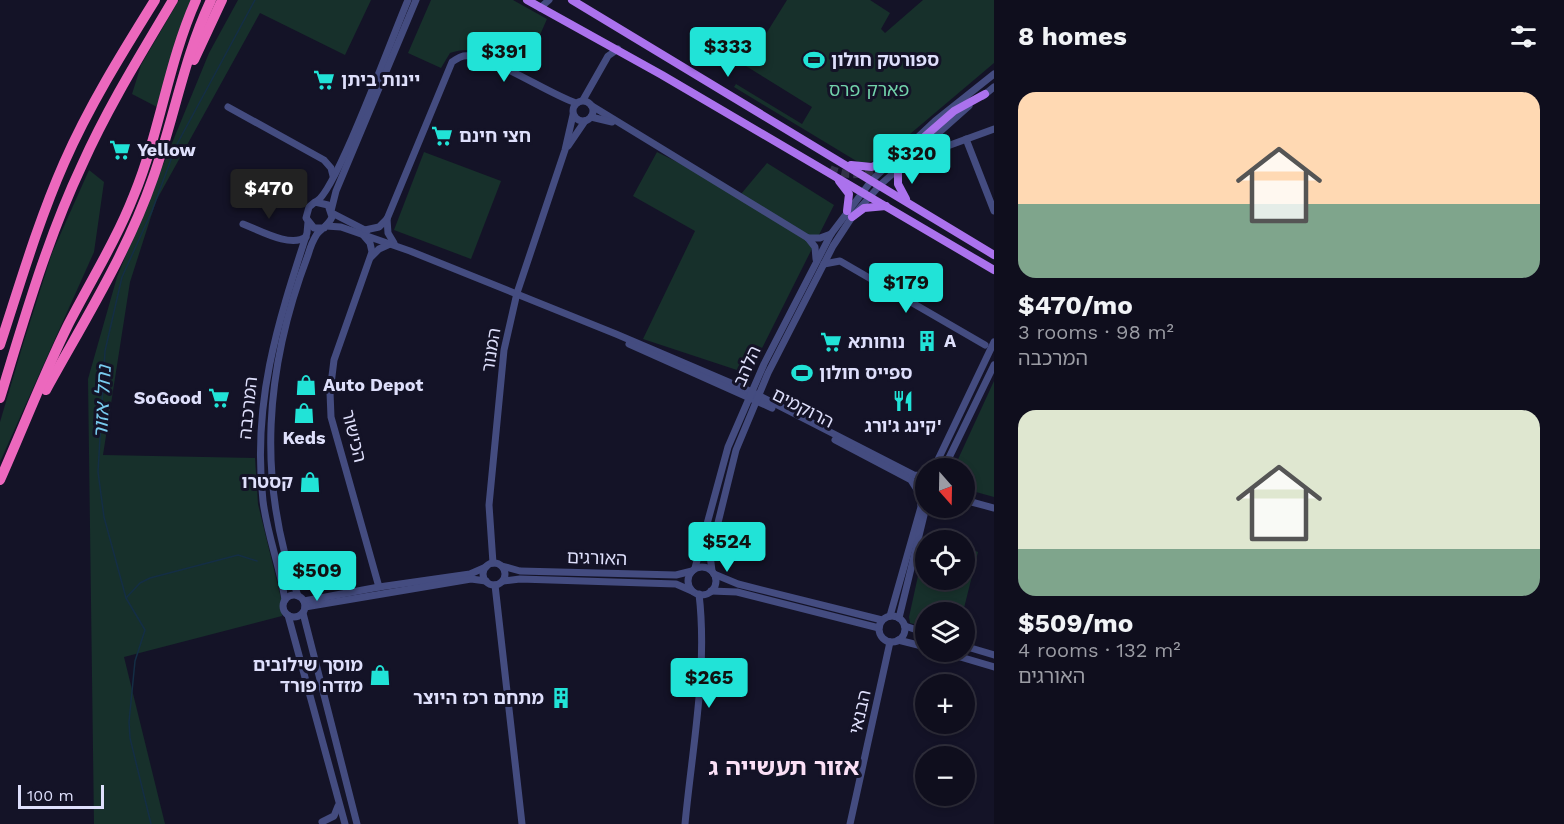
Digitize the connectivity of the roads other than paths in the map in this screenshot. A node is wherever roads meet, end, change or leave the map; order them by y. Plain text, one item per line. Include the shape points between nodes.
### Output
1 (155, 0) edge
2 (173, 0) edge
3 (196, 0) edge
4 (211, 0) edge
5 (222, 0) edge
6 (408, 0) edge
7 (416, 0) edge
8 (527, 0) edge
9 (549, 0) edge
10 (572, 0) edge
11 (582, 0) edge
12 (542, 4) edge
13 (588, 9) junction
14 (601, 40) junction
15 (618, 49) junction
16 (608, 56) junction
17 (994, 74) edge
18 (994, 87) edge
19 (985, 94) joint
20 (581, 106) junction
21 (175, 107) junction
22 (228, 107) dead end
23 (588, 119) junction
24 (615, 122) junction
25 (994, 129) edge
26 (966, 139) junction
27 (565, 150) junction
28 (932, 152) dead end
29 (343, 155) junction
30 (835, 159) junction
31 (324, 160) junction
32 (898, 160) junction
33 (826, 169) junction
34 (333, 177) junction
35 (872, 180) junction
36 (880, 185) junction
37 (861, 191) junction
38 (870, 196) junction
39 (315, 202) junction
40 (887, 206) junction
41 (915, 208) junction
42 (994, 211) edge
43 (332, 212) junction
44 (850, 214) junction
45 (387, 219) junction
46 (308, 222) junction
47 (243, 224) dead end
48 (325, 227) junction
49 (364, 232) junction
50 (831, 234) junction
51 (306, 237) junction
52 (808, 238) junction
53 (288, 240) junction
54 (392, 243) junction
55 (833, 246) junction
56 (994, 255) edge
57 (299, 259) junction
58 (370, 259) junction
59 (816, 260) junction
60 (840, 261) junction
61 (824, 264) junction
62 (994, 270) edge
63 (517, 293) junction
64 (994, 342) edge
65 (0, 345) edge
66 (985, 345) junction
67 (988, 354) junction
68 (994, 365) edge
69 (762, 379) junction
70 (739, 390) junction
71 (754, 397) junction
72 (0, 398) edge
73 (768, 403) junction
74 (744, 409) junction
75 (752, 411) junction
76 (15, 445) junction
77 (939, 458) edge
78 (949, 458) edge
79 (915, 476) edge
80 (0, 480) edge
81 (915, 486) edge
82 (975, 503) edge
83 (994, 508) edge
84 (918, 518) edge
85 (923, 518) edge
86 (489, 565) junction
87 (502, 566) junction
88 (693, 569) junction
89 (713, 572) junction
90 (486, 581) junction
91 (502, 581) junction
92 (495, 585) junction
93 (379, 586) junction
94 (692, 591) junction
95 (711, 591) junction
96 (699, 594) junction
97 (298, 596) junction
98 (285, 600) junction
99 (304, 607) junction
100 (288, 615) junction
101 (890, 616) junction
102 (899, 618) junction
103 (882, 620) junction
104 (905, 626) junction
105 (879, 628) junction
106 (915, 629) edge
107 (898, 640) junction
108 (890, 642) junction
109 (912, 643) junction
110 (915, 644) edge
111 (975, 649) edge
112 (888, 653) junction
113 (994, 655) edge
114 (975, 661) edge
115 (994, 667) edge
116 (338, 806) junction
117 (332, 824) edge
118 (345, 824) edge
119 (357, 824) edge
120 (522, 824) edge
121 (685, 824) edge
122 (850, 824) edge

1 - 65 highway via 107,78 64,163
2 - 72 highway via 115,97 77,175 45,257
3 - 76 highway via 135,194 110,250 68,326
4 - 21 highway via 185,66
5 - 21 highway
6 - 29 street
7 - 43 street via 336,191
8 - 12 main road
9 - 12 street
10 - 13 main road
11 - 13 main road
12 - 14 main road
13 - 30 main road
14 - 15 main road
14 - 16 street
15 - 16 street, המנור
15 - 33 main road
16 - 20 street, המנור
17 - 32 street
18 - 19 street
19 - 32 main road via 954,111
20 - 23 street
20 - 23 street
20 - 24 street
20 - 27 street, המנור
20 - 45 street via 470,56 460,57 452,62 446,75
21 - 76 highway via 153,178 126,242
22 - 31 street
23 - 24 street
23 - 27 street, המנור
24 - 52 street
25 - 26 street
26 - 28 street
26 - 42 street
27 - 63 street, המנור
29 - 31 street
29 - 34 street
30 - 32 main road via 872,167
30 - 35 main road
31 - 34 street
32 - 35 street, הלהב
32 - 36 street, הלהב
32 - 41 main road via 901,192
33 - 37 main road
33 - 44 main road via 846,189
34 - 39 street via 324,196
35 - 36 main road
35 - 37 street, הלהב
36 - 38 street, הלהב
36 - 41 main road
37 - 38 main road
37 - 44 street, הלהב
38 - 40 main road
38 - 44 street, הלהב
39 - 43 street via 324,202
39 - 46 street via 306,210
40 - 44 main road
40 - 62 main road
41 - 56 main road
43 - 48 street via 331,222
43 - 49 street, הרוקמים
44 - 50 street, הלהב
44 - 55 street, הלהב
45 - 49 street
45 - 54 street
46 - 48 street via 315,228
46 - 51 street, המרכבה
47 - 53 street
48 - 49 street, הרוקמים
48 - 97 street, המרכבה via 308,253 282,334 270,411 274,502
49 - 54 street, הרוקמים
49 - 58 street via 371,247
50 - 52 street
50 - 59 street, הלהב
51 - 53 street
51 - 57 street, המרכבה
52 - 59 street
53 - 57 street
54 - 58 street, הכישור
54 - 63 street, הרוקמים
55 - 60 street
55 - 61 street, הלהב
57 - 98 street, המרכבה via 268,361 259,440 263,504
58 - 93 street, הכישור via 334,360 330,392 332,417
59 - 69 street, הלהב
60 - 61 street
60 - 66 street
61 - 69 street, הלהב
63 - 70 street, הרוקמים via 603,330 668,364
63 - 86 street, המנור via 504,350 489,505
64 - 66 street
64 - 67 street
66 - 67 street
67 - 77 street
68 - 78 street
69 - 70 street
69 - 71 street, הלהב
69 - 73 street
70 - 71 street, הרוקמים
70 - 74 street
71 - 73 street, הרוקמים
71 - 74 street, הלהב
71 - 75 street, הלהב
73 - 75 street
73 - 79 street, הרוקמים
73 - 81 street, הרוקמים
74 - 88 street, הלהב via 728,447
75 - 89 street, הלהב via 736,450 710,555
76 - 80 highway
82 - 83 street
84 - 101 street
85 - 102 street
86 - 87 street
86 - 90 street via 483,576
86 - 93 street via 470,574
87 - 88 street, האורגים via 520,571 676,575
87 - 91 street via 506,574
88 - 89 street via 702,567
88 - 94 street via 688,581
89 - 95 street via 716,581
89 - 103 street via 738,584
90 - 92 street
90 - 99 street via 471,579
91 - 92 street
91 - 94 street, האורגים via 676,584
92 - 120 street
93 - 99 street
94 - 96 street
95 - 96 street
95 - 105 street via 737,592
96 - 121 street via 703,625 700,676
97 - 98 street
97 - 99 street
98 - 100 street via 283,608
99 - 100 street via 296,617
99 - 119 street
100 - 116 street
101 - 102 street
101 - 103 street
102 - 104 street
103 - 105 street
104 - 106 street
104 - 107 street
105 - 108 street via 882,637
107 - 108 street
107 - 109 street
108 - 112 street, הבנאי
109 - 110 street
109 - 112 street via 896,646
111 - 113 street
112 - 122 street, הבנאי
114 - 115 street
116 - 117 street via 334,816 322,822
116 - 118 street

